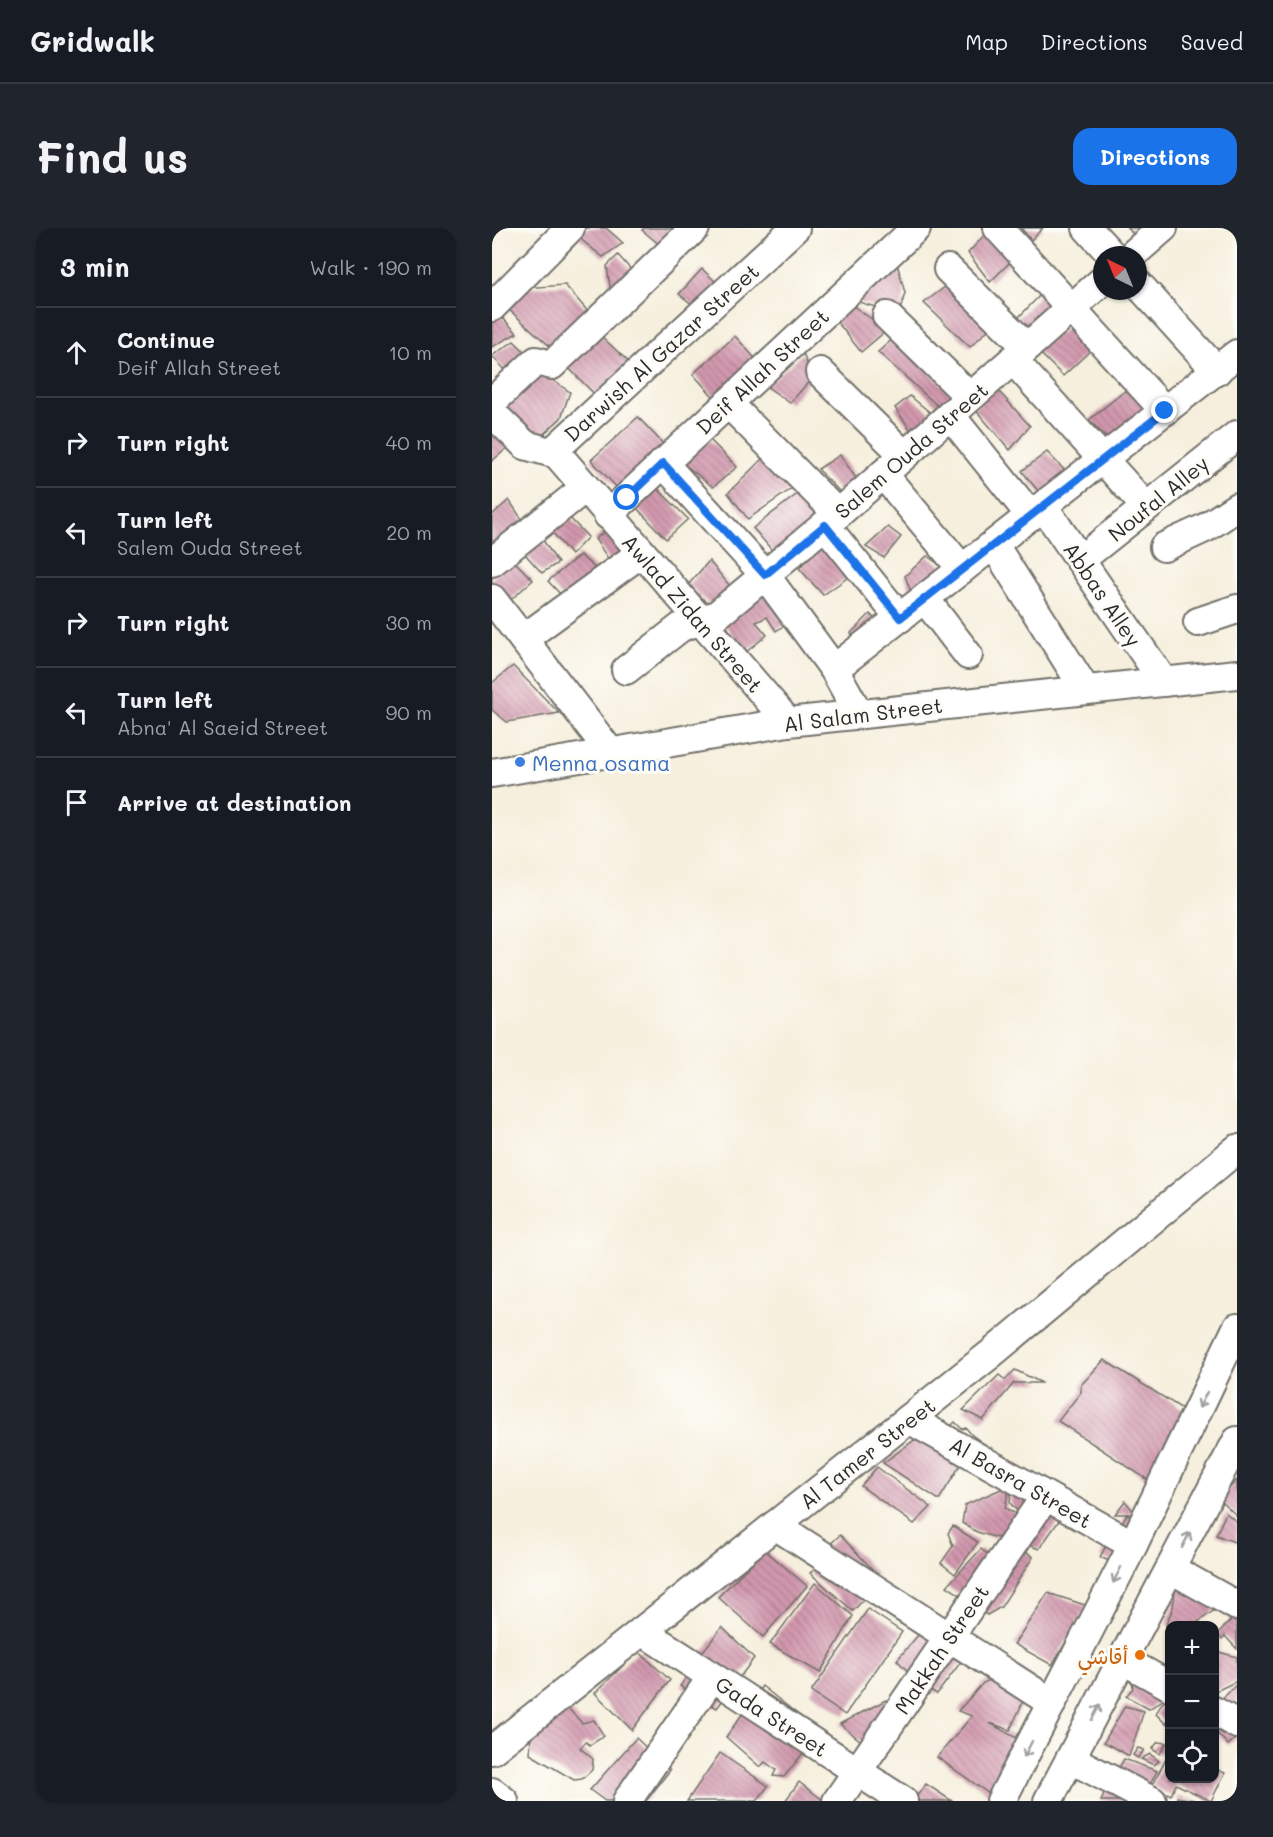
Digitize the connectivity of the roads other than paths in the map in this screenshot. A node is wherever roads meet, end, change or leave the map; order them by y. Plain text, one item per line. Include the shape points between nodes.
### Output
1 (570, 228) edge
2 (695, 228) edge
3 (795, 228) edge
4 (916, 228) edge
5 (998, 228) edge
6 (1087, 228) edge
7 (1163, 228) edge
8 (1104, 246) edge
9 (1142, 246) edge
10 (948, 269) dead end
11 (1093, 289) edge
12 (1147, 292) edge
13 (492, 307) edge
14 (1072, 308) junction
15 (887, 316) dead end
16 (1020, 353) junction
17 (1227, 363) edge
18 (820, 372) dead end
19 (495, 398) edge
20 (728, 403) junction
21 (960, 406) junction
22 (1165, 411) junction
23 (1237, 435) edge
24 (553, 451) junction
25 (904, 455) junction
26 (1103, 459) junction
27 (663, 463) junction
28 (883, 474) junction
29 (585, 488) junction
30 (1146, 507) junction
31 (1237, 507) edge
32 (1037, 511) junction
33 (608, 515) junction
34 (831, 519) junction
35 (994, 544) junction
36 (1164, 547) dead end
37 (641, 553) junction
38 (1080, 560) junction
39 (492, 561) edge
40 (962, 569) junction
41 (765, 575) junction
42 (492, 599) edge
43 (925, 599) junction
44 (1237, 609) edge
45 (900, 618) junction
46 (699, 620) junction
47 (1198, 622) dead end
48 (523, 639) junction
49 (969, 655) dead end
50 (834, 669) junction
51 (626, 670) dead end
52 (1237, 674) edge
53 (1164, 682) junction
54 (1085, 689) junction
55 (859, 714) junction
56 (788, 722) junction
57 (611, 753) junction
58 (492, 773) edge
59 (1237, 1149) edge
60 (1237, 1328) edge
61 (1229, 1369) edge
62 (909, 1419) junction
63 (1237, 1441) edge
64 (1045, 1497) junction
65 (775, 1525) junction
66 (1132, 1545) junction
67 (1171, 1569) junction
68 (1237, 1606) edge
69 (642, 1631) junction
70 (948, 1638) junction
71 (1123, 1660) junction
72 (712, 1677) junction
73 (1165, 1683) edge
74 (1052, 1703) junction
75 (1219, 1713) edge
76 (1237, 1724) edge
77 (492, 1750) edge
78 (1071, 1759) junction
79 (857, 1772) junction
80 (492, 1792) edge
81 (504, 1801) edge
82 (627, 1801) edge
83 (837, 1801) edge
84 (903, 1801) edge
85 (1001, 1801) edge
86 (1048, 1801) edge
87 (1152, 1801) edge

1 - 13 street
2 - 19 street via 552,365 536,361
3 - 24 street, Darwish Al Gazar Street
4 - 20 street, Deif Allah Street
5 - 14 street
6 - 8 street
7 - 9 street
10 - 16 street
11 - 14 street, Salem Ouda Street
12 - 17 street
14 - 16 street, Salem Ouda Street
14 - 22 street
15 - 21 street, Abbas Alley
16 - 21 street, Salem Ouda Street
16 - 26 street
17 - 22 street
18 - 25 street
19 - 24 street via 525,445
20 - 27 street, Deif Allah Street
20 - 34 street
21 - 25 street, Salem Ouda Street
21 - 32 street, Abbas Alley
22 - 26 street
23 - 30 street, Noufal Alley
24 - 29 street, Awlad Zidan Street
25 - 28 street, Salem Ouda Street
26 - 30 street
26 - 32 street
27 - 33 street, Deif Allah Street
27 - 41 street
28 - 34 street, Salem Ouda Street
28 - 40 street
29 - 33 street, Awlad Zidan Street
29 - 39 street
30 - 38 street, Noufal Alley
31 - 36 street via 1205,528
32 - 35 street
32 - 38 street, Abbas Alley
33 - 37 street, Awlad Zidan Street
34 - 41 street, Salem Ouda Street
34 - 45 street
35 - 40 street
35 - 54 street
37 - 46 street, Awlad Zidan Street
37 - 48 street
38 - 53 street, Abbas Alley
40 - 43 street
41 - 46 street, Salem Ouda Street via 717,615
41 - 50 street
42 - 48 street
43 - 45 street
43 - 49 street
44 - 47 street
45 - 50 street
46 - 51 street, Salem Ouda Street via 681,627
46 - 56 street, Awlad Zidan Street
48 - 57 street
50 - 55 street
52 - 53 street, Al Salam Street
53 - 54 street, Al Salam Street
54 - 55 street, Al Salam Street
55 - 56 street, Al Salam Street
56 - 57 street, Al Salam Street
57 - 58 street, Al Salam Street
59 - 62 street, Al Tamer Street
60 - 61 street
61 -> 66 street
62 - 64 street, Al Basra Street
62 - 65 street, Al Tamer Street
67 -> 63 street
64 - 66 street, Al Basra Street
64 - 70 street, Makkah Street
65 - 69 street, Al Tamer Street
65 - 70 street
66 -> 74 street
67 - 68 street
67 - 71 street
69 - 72 street, Gada Street
69 - 77 street, Al Tamer Street
70 - 74 street
70 - 79 street, Makkah Street
71 - 73 street
78 -> 71 street
72 - 79 street, Gada Street
72 - 82 street
74 -> 85 street
75 - 76 street
78 - 86 street
78 - 87 street
79 - 83 street, Makkah Street
79 - 84 street, Gada Street
80 - 81 street

